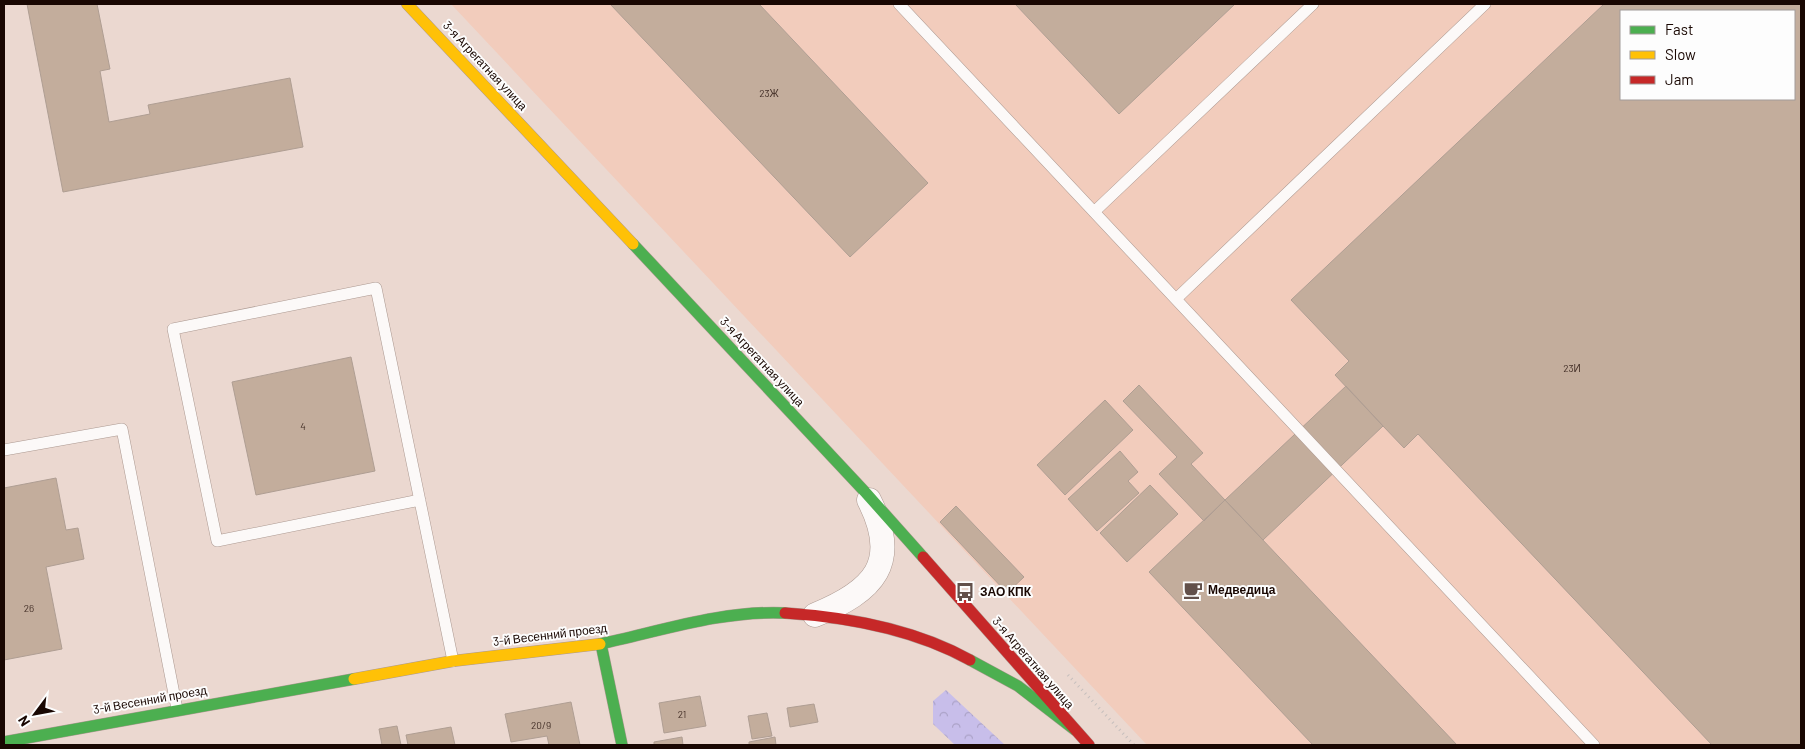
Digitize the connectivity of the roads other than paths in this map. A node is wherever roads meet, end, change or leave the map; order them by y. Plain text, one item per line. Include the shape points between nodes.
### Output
1 (407, 4) edge
2 (900, 4) edge
3 (1314, 4) edge
4 (1485, 4) edge
5 (1094, 212) junction
6 (1176, 299) junction
7 (4, 450) edge
8 (866, 493) junction
9 (420, 500) junction
10 (815, 615) junction
11 (601, 644) junction
12 (453, 661) junction
13 (177, 709) junction
14 (1074, 730) junction
15 (35, 740) edge
16 (4, 742) edge
17 (622, 745) edge
18 (1089, 745) edge
19 (1594, 745) edge

1 - 8 street, 3-я Агрегатная улица
2 - 5 lane
3 - 5 lane
4 - 6 lane
5 - 6 lane
6 - 19 lane
7 - 13 lane via 122,429
8 - 10 street via 879,520 883,546 879,570 863,590 840,605
8 - 14 street, 3-я Агрегатная улица
9 - 9 lane via 376,288 173,329 217,541
9 - 12 lane
10 - 11 street, 3-й Весенний проезд via 763,612 717,618
10 - 14 street, 3-й Весенний проезд via 881,626 949,648 1018,686
11 - 12 street, 3-й Весенний проезд
11 - 17 street
12 - 13 street, 3-й Весенний проезд
13 - 15 street, 3-й Весенний проезд
14 - 18 street, 3-я Агрегатная улица
15 - 16 street, 3-й Весенний проезд

